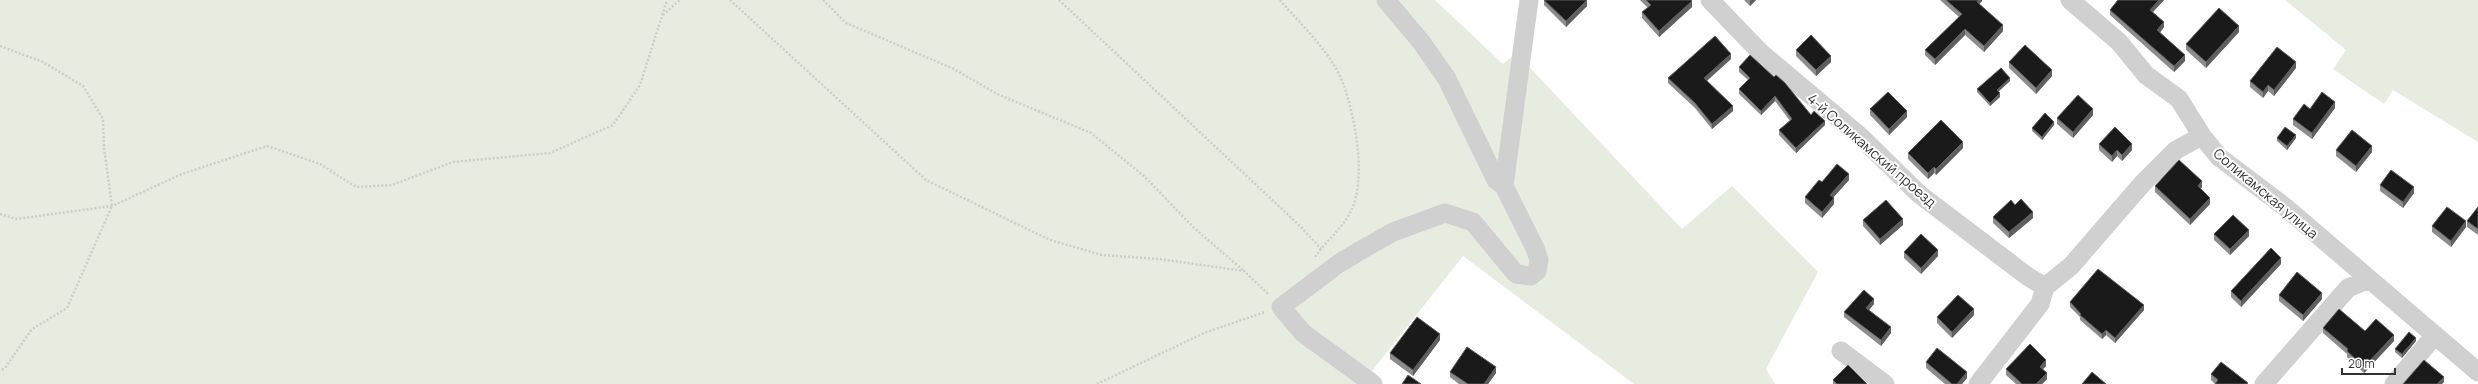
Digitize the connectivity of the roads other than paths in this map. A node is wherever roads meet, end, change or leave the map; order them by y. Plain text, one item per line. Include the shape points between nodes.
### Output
1 (1386, 0) edge
2 (1529, 0) edge
3 (1710, 0) edge
4 (2070, 0) edge
5 (2202, 136) junction
6 (1504, 186) junction
7 (2369, 279) junction
8 (2045, 287) junction
9 (2435, 335) junction
10 (1841, 351) dead end
11 (2478, 372) edge
12 (1373, 384) edge
13 (1885, 384) edge
14 (1978, 384) edge
15 (2264, 384) edge
16 (2394, 384) edge

1 - 6 street via 1422,43 1447,79 1496,180
2 - 6 street
3 - 8 street, 4-й Соликамский проезд via 1761,53 1861,137 1919,194
4 - 5 street, Соликамская улица via 2118,42 2146,75 2179,99
5 - 7 street, Соликамская улица via 2219,157 2285,207
5 - 8 street via 2176,150 2142,184 2071,266
6 - 12 street via 1539,260 1538,271 1531,276 1516,274 1473,222 1445,213 1394,232 1363,249 1338,264 1281,307 1303,333
7 - 9 street, Соликамская улица
7 - 15 street via 2348,288
8 - 14 street via 2040,304
9 - 11 street, Соликамская улица
9 - 16 street
10 - 13 street

